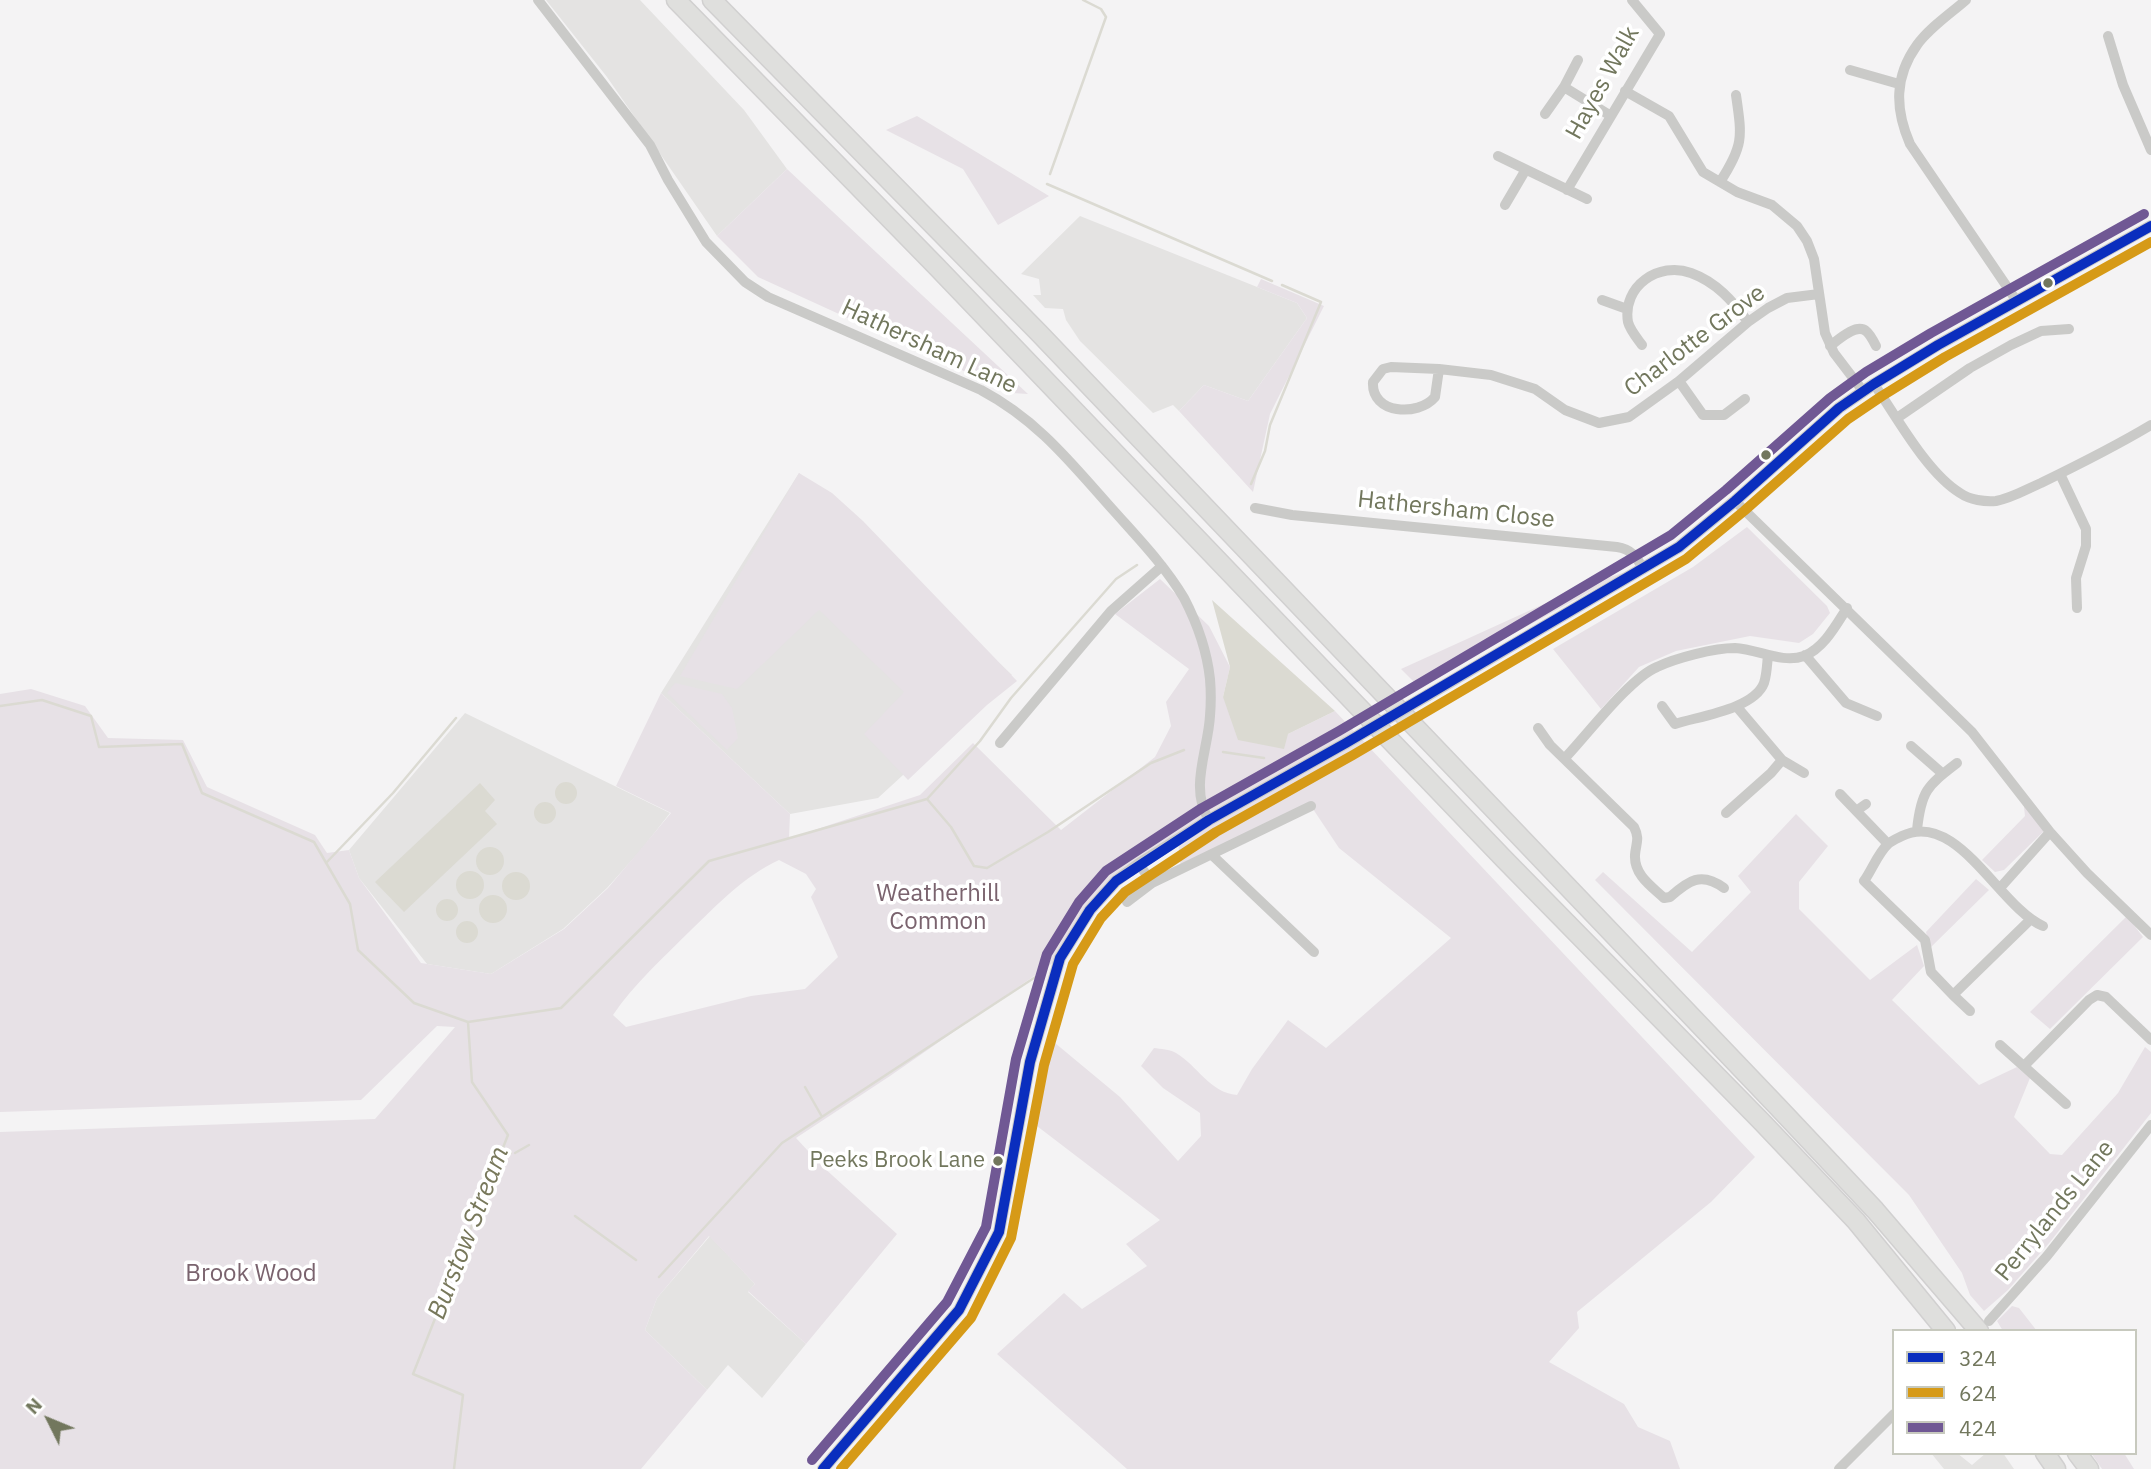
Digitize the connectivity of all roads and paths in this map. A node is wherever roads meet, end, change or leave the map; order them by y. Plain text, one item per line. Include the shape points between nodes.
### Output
1 (538, 0) edge
2 (676, 0) edge
3 (712, 0) edge
4 (1632, 0) edge
5 (1966, 0) edge
6 (2108, 36) dead end
7 (1578, 60) dead end
8 (1850, 70) dead end
9 (1899, 84) junction
10 (1563, 87) junction
11 (1625, 92) junction
12 (1736, 95) dead end
13 (1545, 114) dead end
14 (1611, 116) junction
15 (2151, 149) edge
16 (1498, 156) dead end
17 (1525, 171) junction
18 (1720, 182) junction
19 (1567, 190) junction
20 (1587, 200) dead end
21 (1506, 205) dead end
22 (2151, 226) edge
23 (1819, 293) junction
24 (1602, 300) dead end
25 (2016, 300) junction
26 (1627, 309) junction
27 (1748, 322) junction
28 (2069, 329) dead end
29 (1642, 345) dead end
30 (1876, 345) dead end
31 (1830, 346) junction
32 (1439, 369) junction
33 (1679, 381) junction
34 (1868, 387) junction
35 (1745, 399) dead end
36 (1897, 418) junction
37 (2151, 425) edge
38 (2060, 474) junction
39 (1735, 501) junction
40 (1255, 508) dead end
41 (1162, 566) junction
42 (1643, 569) junction
43 (1847, 608) junction
44 (2077, 608) dead end
45 (1768, 655) junction
46 (1805, 655) junction
47 (1662, 706) dead end
48 (1737, 707) junction
49 (1877, 716) dead end
50 (1538, 728) dead end
51 (1000, 743) dead end
52 (1911, 746) dead end
53 (1565, 758) junction
54 (1782, 760) junction
55 (1957, 763) dead end
56 (1804, 773) dead end
57 (1943, 774) junction
58 (1840, 794) dead end
59 (1866, 804) dead end
60 (1311, 806) dead end
61 (1856, 811) junction
62 (1726, 813) dead end
63 (1209, 820) junction
64 (1917, 830) junction
65 (2050, 832) junction
66 (1888, 844) junction
67 (1212, 855) junction
68 (1139, 864) junction
69 (1152, 883) junction
70 (1724, 888) dead end
71 (2000, 888) junction
72 (1126, 902) dead end
73 (2030, 920) junction
74 (2043, 926) dead end
75 (2149, 927) edge
76 (1314, 952) dead end
77 (1953, 995) junction
78 (1970, 1011) dead end
79 (2151, 1040) edge
80 (2000, 1045) dead end
81 (2024, 1066) junction
82 (2066, 1104) dead end
83 (2151, 1125) edge
84 (1984, 1326) edge
85 (1944, 1329) edge
86 (1892, 1416) edge
87 (2079, 1455) edge
88 (822, 1469) edge
89 (1839, 1469) edge
90 (2090, 1469) edge

1 - 41 street, Hathersham Lane via 650,145 706,242 744,282 768,297 1007,404 1053,444
2 - 85 highway via 1761,1121 1856,1221
3 - 84 highway via 1039,333
4 - 11 street, Hayes Walk via 1660,34
5 - 9 street via 1918,44
6 - 15 street
7 - 10 street
8 - 9 street
9 - 25 street via 1902,124 1910,144
10 - 13 street
10 - 14 street
11 - 14 street, Hayes Walk
11 - 18 street via 1669,116 1703,172
12 - 18 street via 1742,136
14 - 19 street, Hayes Walk
16 - 17 street
17 - 19 street
17 - 21 street
18 - 23 street via 1772,205 1797,226 1814,259
19 - 20 street
22 - 25 street
23 - 27 street, Charlotte Grove via 1787,298
23 - 31 street
24 - 26 street
25 - 34 street
26 - 27 street via 1646,276 1667,269 1690,272 1711,283 1732,299
26 - 29 street via 1628,325
27 - 33 street, Charlotte Grove
28 - 36 street via 2041,331 2011,345
30 - 31 street via 1860,329
31 - 34 street
32 - 32 street, Charlotte Grove via 1435,397 1423,408 1389,407 1375,398 1373,382 1383,369
32 - 33 street, Charlotte Grove via 1491,375 1535,389 1565,410 1599,423 1629,416
33 - 35 street via 1703,415 1724,415
34 - 36 street
34 - 39 street
36 - 38 street via 1930,466 1962,495 1995,501
37 - 38 street
38 - 44 street via 2086,529 2087,545 2076,578
39 - 42 street via 1679,547
39 - 43 street
40 - 42 street, Hathersham Close via 1626,548
41 - 51 street via 1111,611
41 - 63 street, Hathersham Lane via 1203,641 1210,718 1200,791
42 - 63 street, bridge
43 - 46 street via 1821,645
43 - 65 street via 1972,732
45 - 46 street
45 - 48 street via 1763,685 1751,700
45 - 53 street via 1724,649 1654,668 1636,681
46 - 49 street via 1846,703
47 - 48 street via 1675,724
48 - 54 street
50 - 53 street
52 - 57 street
53 - 70 street via 1634,827 1639,836 1637,868 1664,898 1682,884 1700,879
54 - 56 street
54 - 62 street
55 - 57 street
57 - 64 street via 1925,790
58 - 61 street
59 - 61 street
60 - 67 street
61 - 66 street
63 - 68 street
64 - 66 street
64 - 71 street via 1942,835
65 - 71 street
65 - 75 street via 2087,873
66 - 77 street via 1864,881 1925,940 1931,972
67 - 69 street
67 - 76 street
68 - 69 street
68 - 88 street via 1090,910 1060,958 1030,1062 999,1231 959,1310
69 - 72 street
71 - 73 street
73 - 74 street
73 - 77 street
77 - 78 street
79 - 81 street via 2098,995
80 - 81 street
81 - 82 street
83 - 84 street, Perrylands Lane via 2048,1256
86 - 89 street
87 - 90 highway

